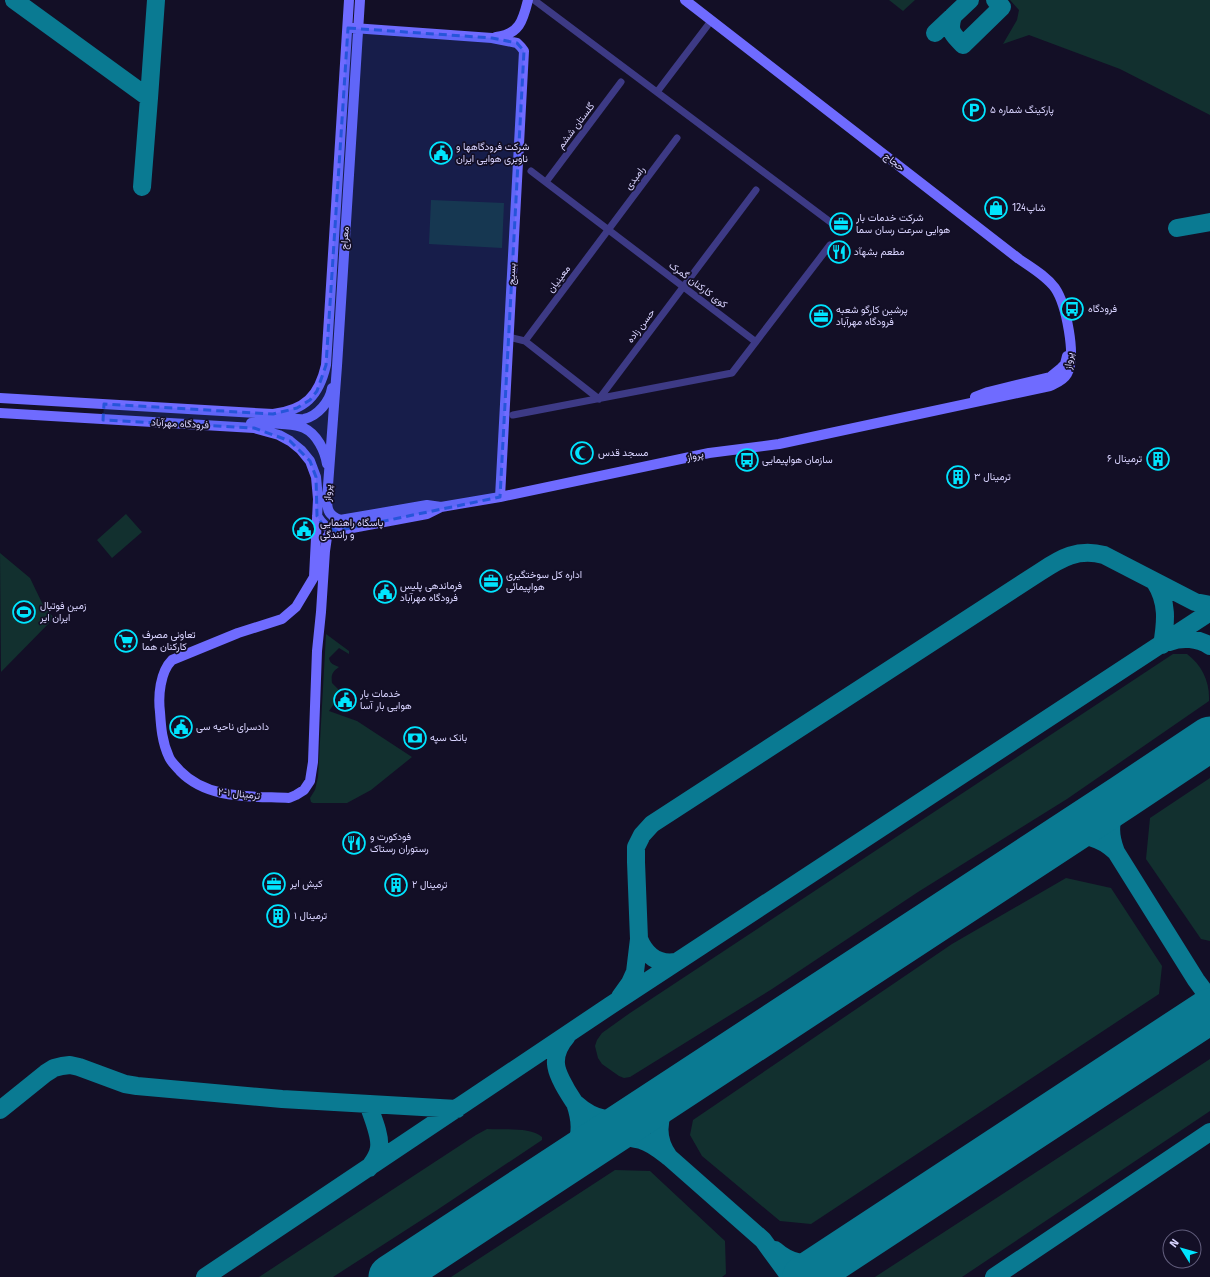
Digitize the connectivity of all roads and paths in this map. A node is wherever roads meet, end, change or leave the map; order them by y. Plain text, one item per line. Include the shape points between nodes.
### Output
1 (350, 0) edge
2 (360, 0) edge
3 (528, 0) edge
4 (534, 0) edge
5 (685, 0) edge
6 (711, 21) junction
7 (348, 28) junction
8 (358, 28) junction
9 (492, 38) junction
10 (621, 82) dead end
11 (657, 92) junction
12 (677, 138) dead end
13 (531, 171) dead end
14 (546, 182) junction
15 (756, 190) dead end
16 (609, 230) junction
17 (841, 230) dead end
18 (830, 245) dead end
19 (683, 286) junction
20 (508, 337) junction
21 (525, 341) junction
22 (756, 342) junction
23 (1070, 344) joint
24 (326, 365) joint
25 (337, 366) junction
26 (0, 398) edge
27 (599, 399) junction
28 (104, 404) junction
29 (0, 413) edge
30 (273, 414) junction
31 (513, 415) dead end
32 (103, 420) junction
33 (207, 425) junction
34 (329, 477) junction
35 (500, 497) junction
36 (441, 507) junction
37 (317, 516) junction
38 (336, 530) junction
39 (316, 537) junction
40 (327, 537) junction
41 (319, 577) junction

1 - 7 main road, معراج
2 - 8 main road, معراج
3 - 9 main road via 523,20 516,29 504,36
4 - 11 street
5 - 6 main road, حجاج
6 - 11 street
6 - 23 main road, حجاج via 1046,278 1064,305
7 - 8 main road
7 - 24 main road, معراج
8 - 9 main road
8 - 25 main road, معراج
9 - 20 main road, بسیج via 517,43 524,51
10 - 14 street, گلستان ششم
11 - 17 street
12 - 16 street, رامبدی
13 - 14 street, کوی کارکنان گمرک
14 - 16 street, کوی کارکنان گمرک
15 - 19 street, حسن زاده
16 - 19 street, کوی کارکنان گمرک
16 - 21 street, معینیان
18 - 22 street
19 - 22 street, کوی کارکنان گمرک
19 - 27 street, حسن زاده
20 - 21 street
20 - 35 main road, بسیج
21 - 27 street
22 - 27 street via 732,373
23 - 35 main road, پرواز via 1070,368 1065,378 1050,386 779,444 709,453
24 - 30 main road, فرودگاه مهرآباد via 320,385 310,400 284,413
25 - 30 main road via 332,392 324,407 312,417 303,419
25 - 34 main road, معراج
26 - 28 main road, فرودگاه مهرآباد
27 - 31 street
28 - 30 main road, فرودگاه مهرآباد
28 - 32 main road
29 - 32 main road, فرودگاه مهرآباد
32 - 33 main road, فرودگاه مهرآباد
33 - 34 main road via 263,423 304,428 319,442 326,456
33 - 37 main road, فرودگاه مهرآباد via 254,428 279,435 301,450 310,461 316,477
34 - 36 main road, پرواز via 327,508 332,516 340,520 427,505
35 - 36 main road, پرواز
36 - 38 main road, پرواز via 422,515
37 - 38 main road via 322,524
37 - 39 main road
38 - 40 main road
39 - 40 main road via 321,531 326,533
39 - 41 main road
40 - 41 main road
41 - 41 main road, ترمینال ۱-۲ via 296,607 282,619 238,633 172,660 168,664 159,697 163,738 170,758 195,783 222,793 289,798 304,790 310,782 321,612

